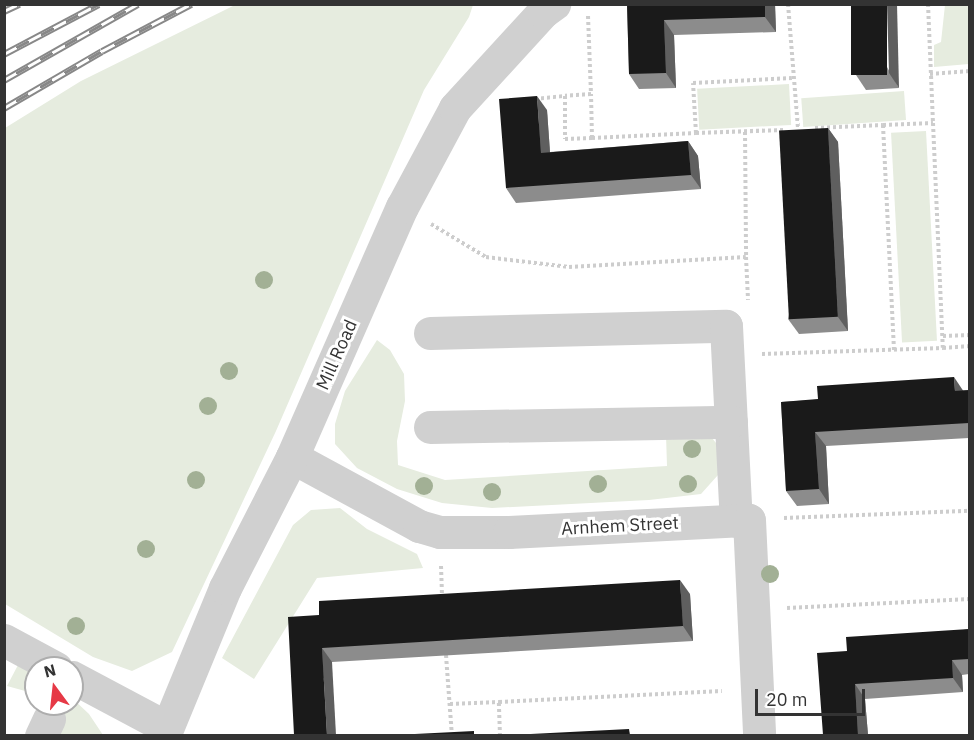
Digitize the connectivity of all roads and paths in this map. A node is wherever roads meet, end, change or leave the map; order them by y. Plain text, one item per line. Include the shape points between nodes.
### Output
1 (555, 4) edge
2 (588, 4) edge
3 (788, 4) edge
4 (928, 4) edge
5 (969, 71) edge
6 (930, 74) junction
7 (792, 78) junction
8 (591, 94) junction
9 (933, 123) junction
10 (883, 125) junction
11 (798, 129) junction
12 (745, 132) junction
13 (696, 133) junction
14 (592, 138) junction
15 (402, 207) junction
16 (746, 257) junction
17 (749, 311) dead end
18 (430, 333) dead end
19 (969, 335) edge
20 (943, 336) junction
21 (969, 346) edge
22 (943, 348) junction
23 (894, 350) junction
24 (751, 355) dead end
25 (731, 422) junction
26 (430, 427) dead end
27 (292, 458) junction
28 (969, 511) edge
29 (743, 520) junction
30 (440, 532) junction
31 (969, 599) edge
32 (443, 609) edge
33 (754, 609) junction
34 (4, 640) edge
35 (446, 655) edge
36 (34, 656) edge
37 (84, 684) edge
38 (757, 689) junction
39 (499, 702) junction
40 (450, 704) junction
41 (165, 731) edge
42 (452, 735) edge
43 (500, 735) edge
44 (759, 735) edge

1 - 15 street, Mill Road via 543,12 454,108
2 - 8 path
3 - 7 path
4 - 6 path
5 - 6 path
6 - 9 path
7 - 11 path
7 - 13 path via 693,83
8 - 14 path
8 - 14 path via 564,96 565,139
9 - 10 path
9 - 20 path
10 - 11 path
10 - 23 path
11 - 12 path
12 - 13 path
12 - 16 path
13 - 14 path
15 - 16 path via 486,257 569,267
15 - 27 street, Mill Road
16 - 17 path
18 - 25 street via 726,326
19 - 20 path
20 - 22 path
21 - 22 path
22 - 23 path
23 - 24 path
25 - 26 street
25 - 29 street
27 - 30 street, Arnhem Street via 419,526
27 - 41 street, Mill Road via 225,588
28 - 29 path
29 - 30 street, Arnhem Street
29 - 33 street
30 - 32 path
31 - 33 path
33 - 38 street
34 - 36 street
35 - 40 path
37 - 41 street
38 - 39 path
38 - 44 street
39 - 40 path
39 - 43 path
40 - 42 path

